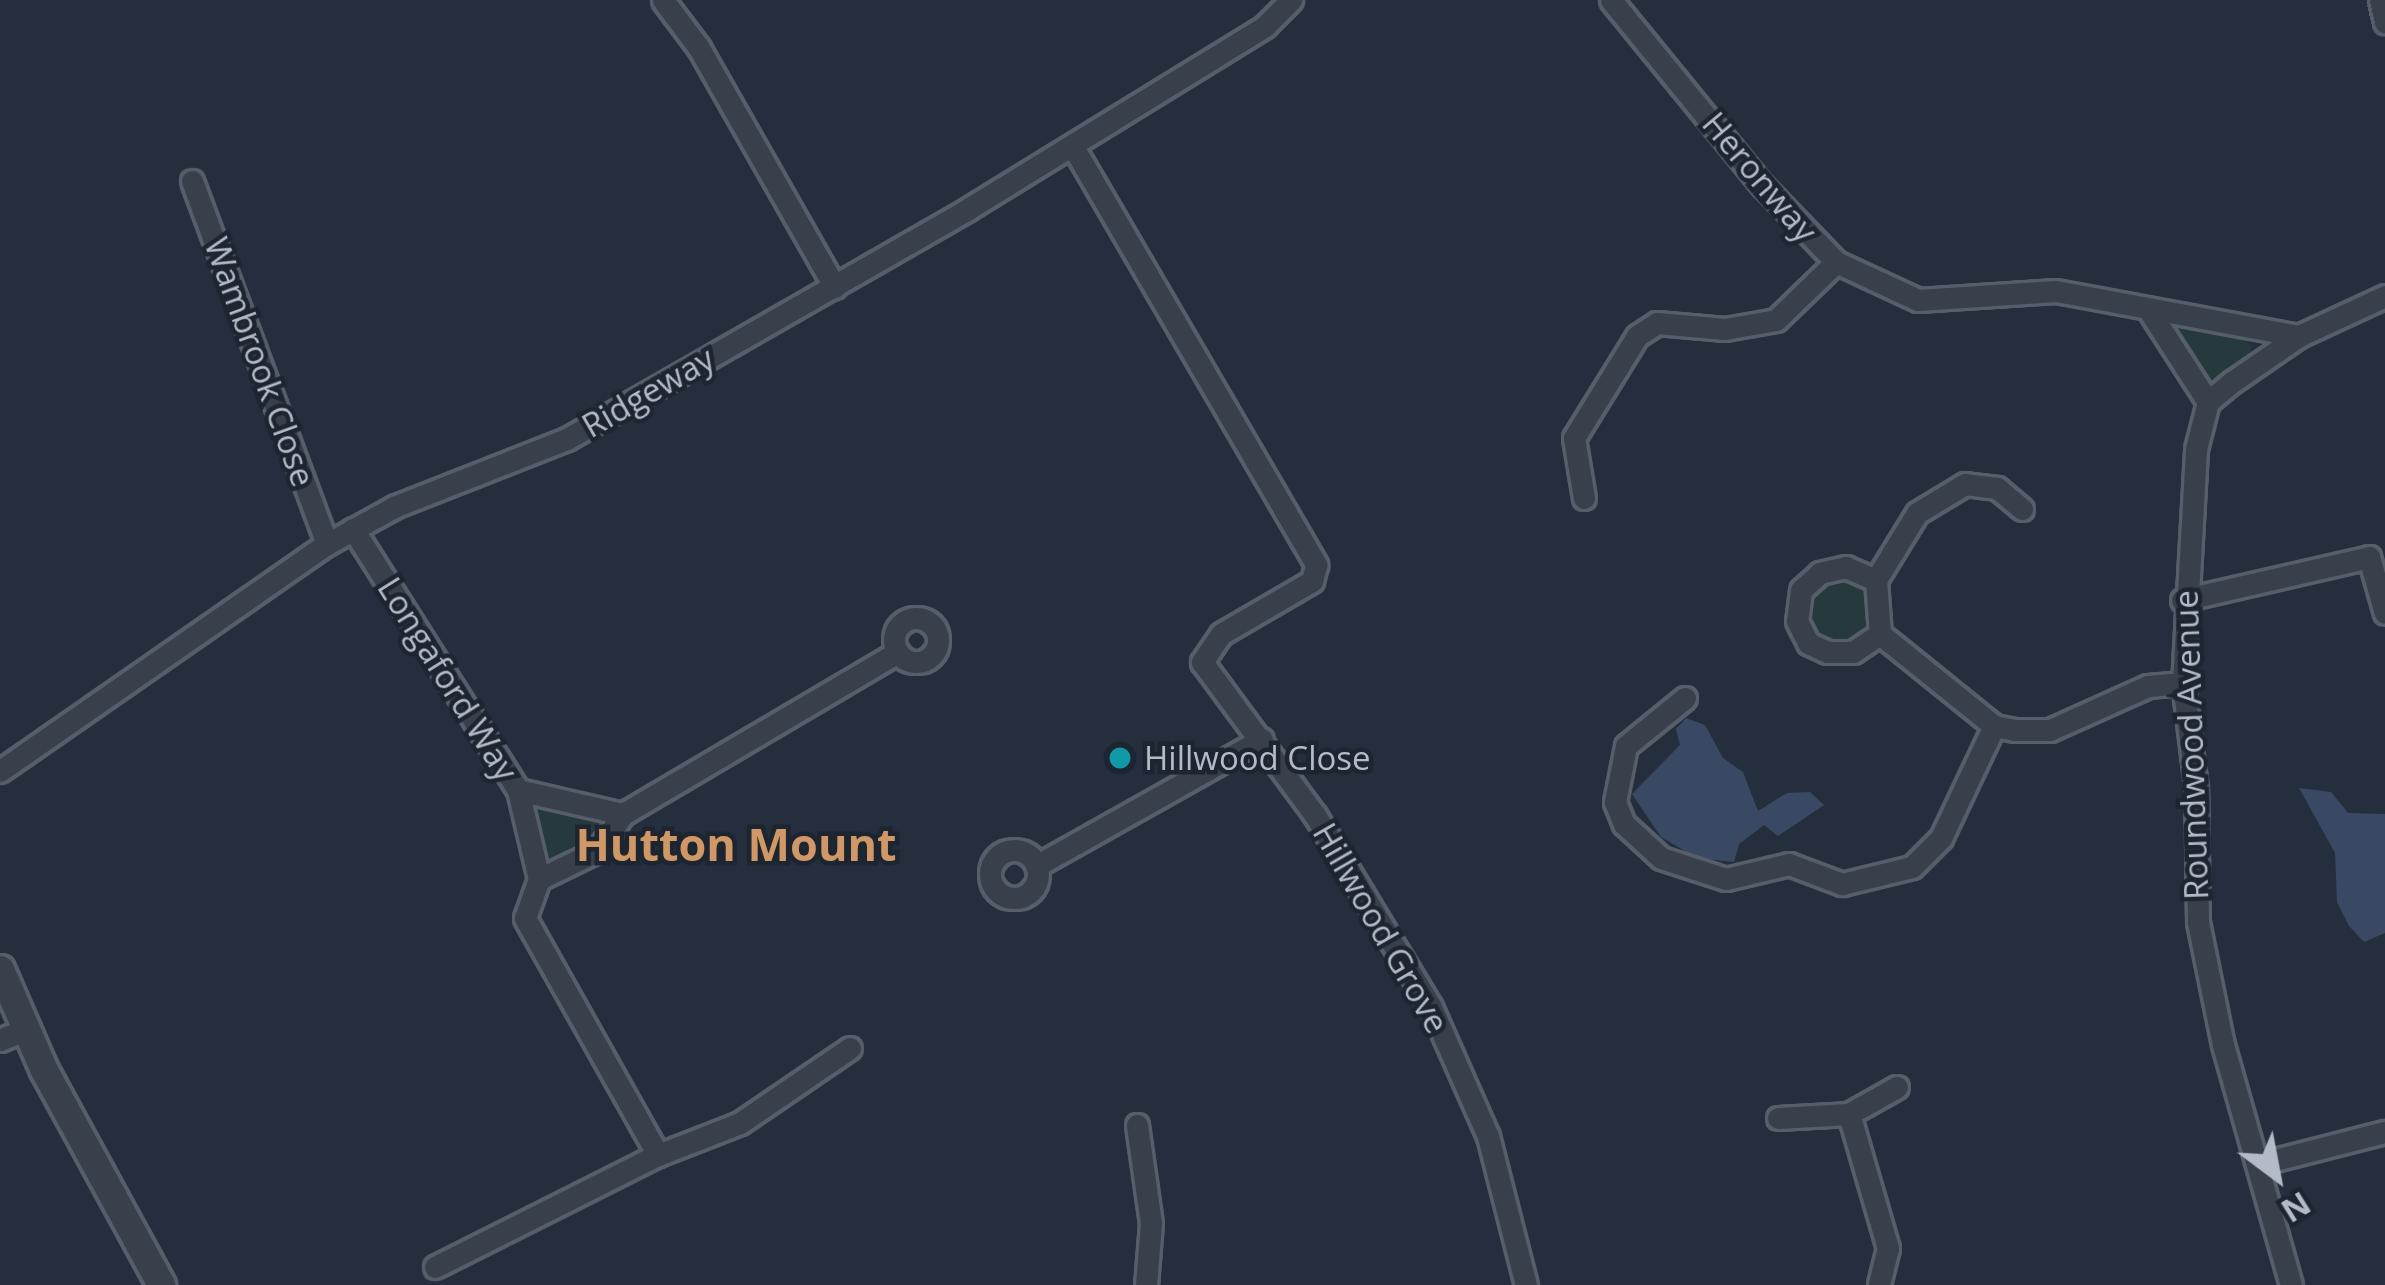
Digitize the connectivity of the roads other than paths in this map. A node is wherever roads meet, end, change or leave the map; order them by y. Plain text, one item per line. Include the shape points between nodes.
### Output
1 (663, 0) edge
2 (1291, 0) edge
3 (1611, 0) edge
4 (2380, 0) edge
5 (2385, 22) edge
6 (1072, 145) junction
7 (192, 181) dead end
8 (1836, 262) junction
9 (835, 287) junction
10 (2385, 296) edge
11 (2150, 312) junction
12 (2299, 336) junction
13 (2208, 402) junction
14 (1584, 498) dead end
15 (2022, 508) dead end
16 (353, 529) junction
17 (2385, 537) edge
18 (328, 544) junction
19 (2368, 557) junction
20 (1876, 580) junction
21 (2182, 600) junction
22 (2385, 613) edge
23 (1880, 634) junction
24 (898, 652) dead end
25 (2182, 683) junction
26 (1685, 698) dead end
27 (1994, 726) junction
28 (1262, 739) junction
29 (0, 771) edge
30 (518, 790) junction
31 (623, 814) junction
32 (1036, 866) dead end
33 (539, 879) junction
34 (0, 969) edge
35 (12, 1035) edge
36 (850, 1048) dead end
37 (1897, 1087) dead end
38 (1849, 1114) junction
39 (1778, 1118) dead end
40 (1137, 1125) dead end
41 (2385, 1132) edge
42 (658, 1155) junction
43 (2259, 1164) junction
44 (435, 1267) dead end
45 (161, 1285) edge
46 (1146, 1285) edge
47 (1526, 1285) edge
48 (1879, 1285) edge
49 (2291, 1285) edge

1 - 9 street via 699,48
2 - 6 street, Ridgeway via 1265,26
3 - 8 street, Heronway
4 - 5 street
6 - 9 street, Ridgeway
6 - 28 street, Hillwood Grove via 1316,565 1312,581 1221,634 1204,653 1210,676
7 - 18 street, Wambrook Close
8 - 11 street, Heronway via 1918,300 2030,290
8 - 14 street via 1777,320 1725,329 1657,323 1637,336 1574,438
9 - 16 street, Ridgeway via 531,458
10 - 12 street
11 - 12 street, Heronway
11 - 13 street
12 - 13 street
13 - 21 street, Roundwood Avenue
15 - 20 street via 1983,484 1947,490 1902,529
16 - 18 street, Ridgeway
16 - 30 street, Longaford Way
17 - 19 street
18 - 29 street, Ridgeway
19 - 21 street
19 - 22 street
20 - 23 street via 1885,616
20 - 23 street via 1854,568 1820,573 1801,590 1796,621 1808,643 1827,652 1853,652
21 - 25 street, Roundwood Avenue
23 - 27 street
24 - 31 street
25 - 27 street via 2148,686 2050,730
25 - 43 street, Roundwood Avenue via 2196,787 2198,922 2222,1046
26 - 27 street via 1638,732 1617,763 1615,802 1641,842 1705,877 1745,877 1789,864 1826,881 1858,880 1912,867 1931,851
28 - 32 street
28 - 47 street, Hillwood Grove via 1442,1028 1488,1136
30 - 31 street
30 - 33 street, Longaford Way
31 - 33 street via 597,851
33 - 42 street, Longaford Way via 525,918
34 - 35 street
35 - 45 street
36 - 42 street via 740,1123
37 - 38 street
38 - 39 street
38 - 48 street via 1888,1248
40 - 46 street via 1151,1223
41 - 43 street
42 - 44 street
43 - 49 street, Roundwood Avenue

